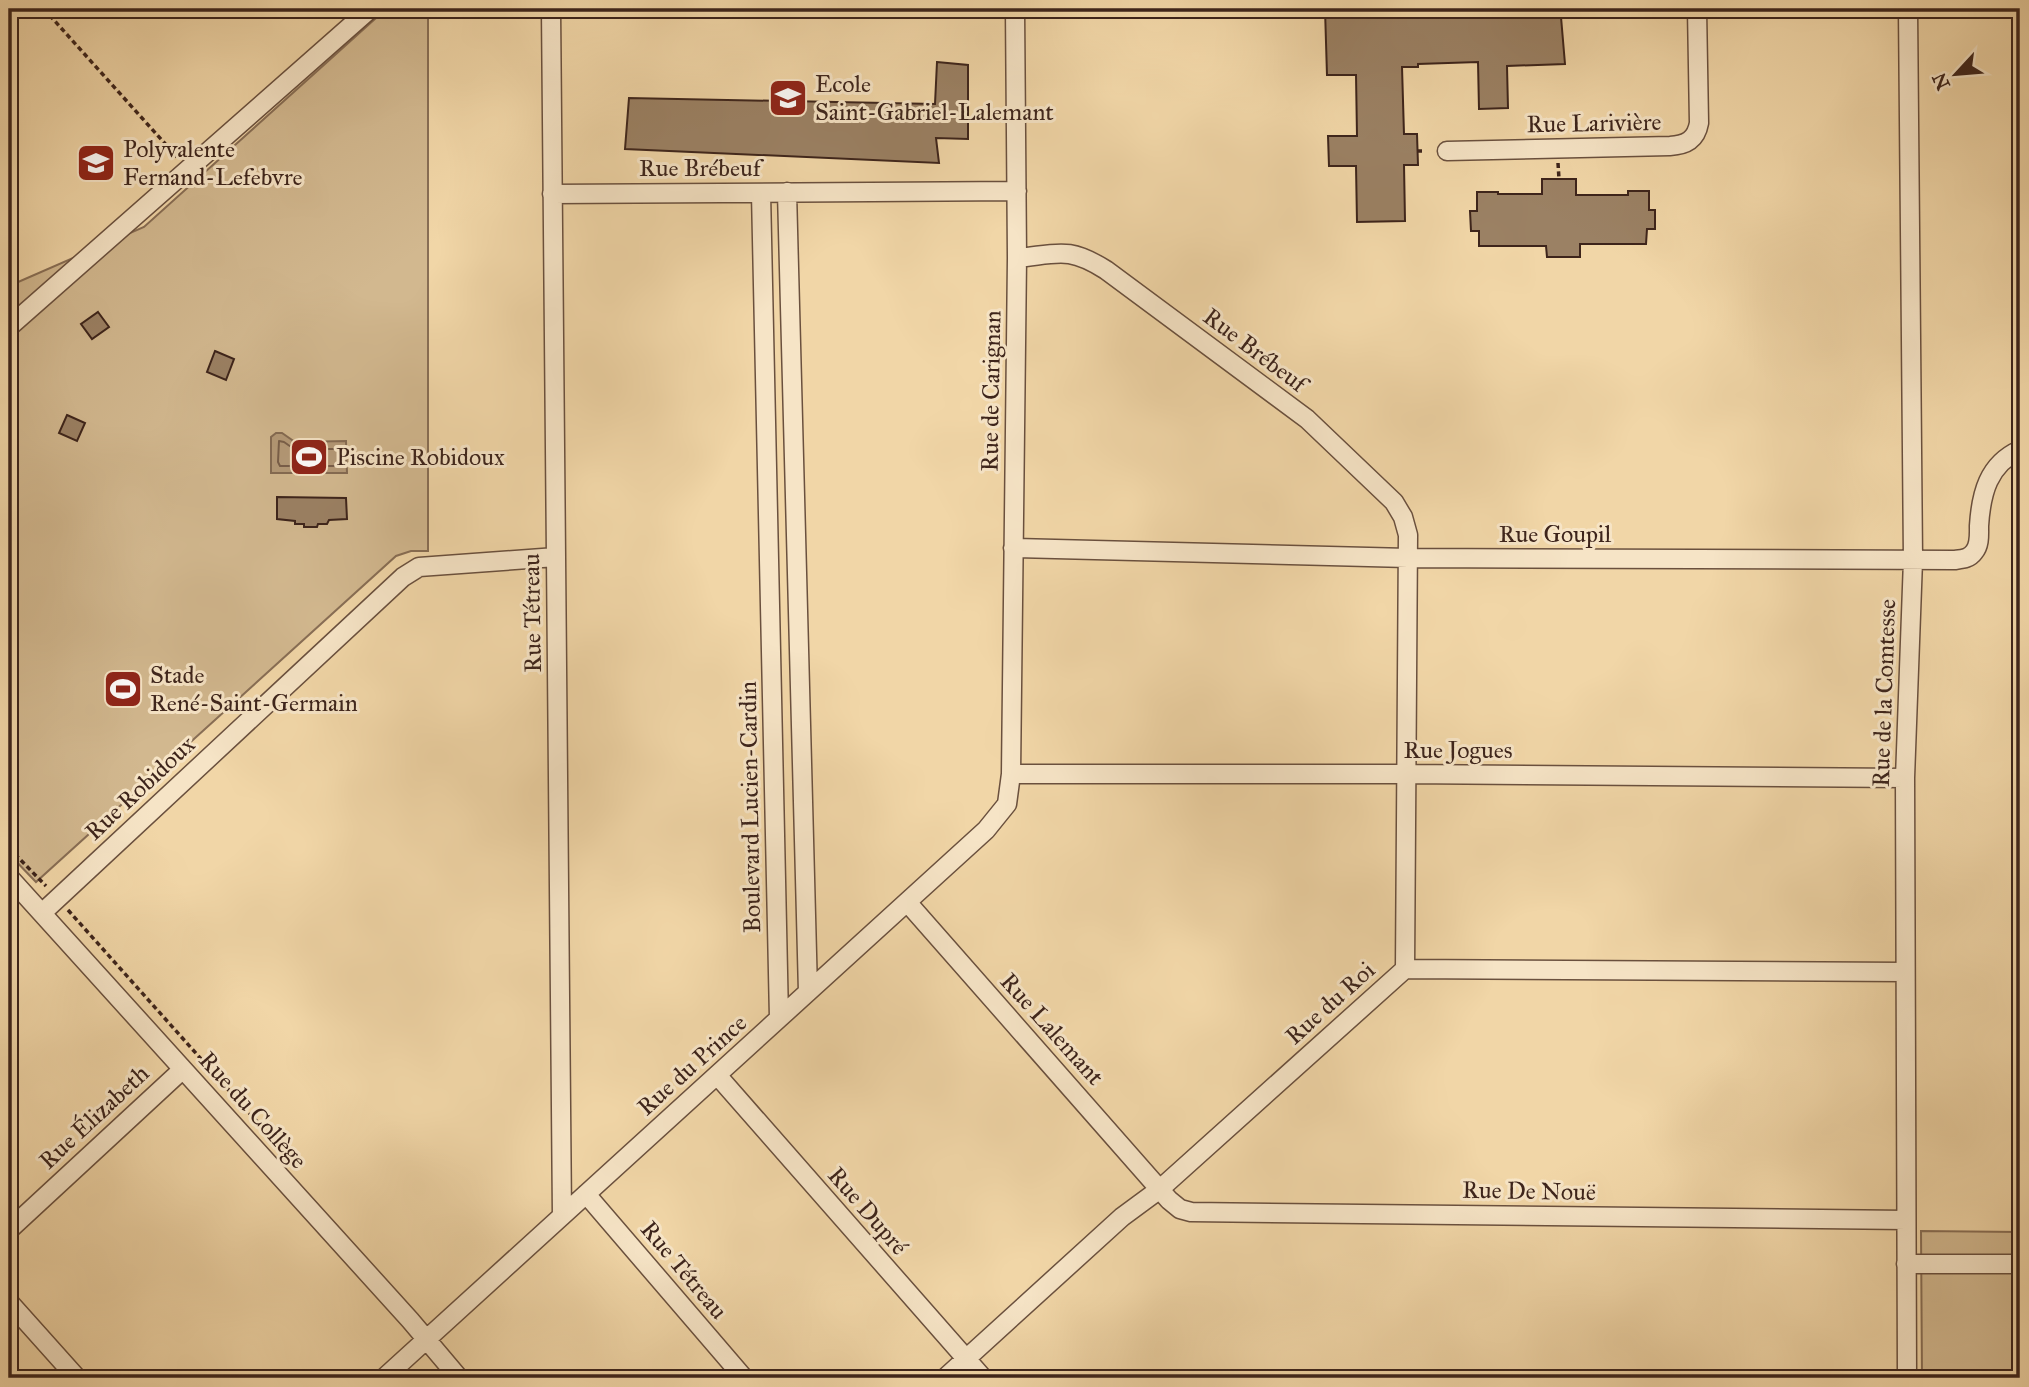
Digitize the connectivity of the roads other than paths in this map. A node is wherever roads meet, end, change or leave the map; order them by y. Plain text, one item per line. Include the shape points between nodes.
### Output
1 (370, 9) edge
2 (551, 9) edge
3 (1015, 9) edge
4 (1697, 9) edge
5 (1908, 9) edge
6 (1447, 151) dead end
7 (1017, 191) junction
8 (761, 192) junction
9 (787, 192) junction
10 (552, 194) junction
11 (1017, 258) junction
12 (9, 327) edge
13 (792, 401) junction
14 (766, 402) junction
15 (2020, 450) edge
16 (1013, 548) junction
17 (556, 557) junction
18 (1408, 558) junction
19 (1913, 561) junction
20 (770, 594) junction
21 (798, 595) junction
22 (774, 767) junction
23 (802, 767) junction
24 (1011, 774) junction
25 (1406, 774) junction
26 (1905, 778) junction
27 (9, 877) edge
28 (907, 902) junction
29 (42, 913) junction
30 (1405, 969) junction
31 (1905, 972) junction
32 (808, 992) junction
33 (779, 1018) junction
34 (182, 1070) junction
35 (717, 1075) junction
36 (1160, 1189) junction
37 (586, 1194) junction
38 (562, 1216) junction
39 (1906, 1220) junction
40 (9, 1230) edge
41 (1906, 1264) junction
42 (2020, 1264) edge
43 (9, 1302) edge
44 (426, 1340) junction
45 (965, 1359) junction
46 (77, 1378) edge
47 (384, 1378) edge
48 (459, 1378) edge
49 (744, 1378) edge
50 (944, 1378) edge
51 (983, 1378) edge
52 (1907, 1378) edge

1 - 12 street
2 - 10 street, Rue Tétreau
3 - 7 street, Rue de Carignan
4 - 6 street, Rue Larivière via 1699,123 1688,142
5 - 19 street, Rue de la Comtesse
7 - 9 street, Rue Brébeuf
7 - 11 street, Rue de Carignan
8 - 9 street, Rue Brébeuf
8 - 10 street, Rue Brébeuf
8 - 14 street, Boulevard Lucien-Cardin
9 - 13 street
10 - 17 street, Rue Tétreau
11 - 16 street, Rue de Carignan
11 - 18 street, Rue Brébeuf via 1064,252 1088,259 1307,419 1394,502 1404,517
13 - 14 street
13 - 21 street
14 - 20 street, Boulevard Lucien-Cardin
15 - 19 street, Rue Goupil via 1998,466 1985,485 1979,541 1971,555
16 - 18 street, Rue Goupil
16 - 24 street, Rue de Carignan
17 - 29 street, Rue Robidoux via 419,567 403,577
17 - 38 street, Rue Tétreau
18 - 19 street, Rue Goupil
18 - 25 street, Rue Brébeuf
19 - 26 street, Rue de la Comtesse
20 - 21 street
20 - 22 street, Boulevard Lucien-Cardin
21 - 23 street
22 - 23 street
22 - 33 street, Boulevard Lucien-Cardin
23 - 32 street
24 - 25 street, Rue Jogues
24 - 28 street, Rue du Prince via 1007,804 986,830
25 - 26 street, Rue Jogues
25 - 30 street, Rue Brébeuf
26 - 31 street, Rue de la Comtesse
27 - 29 street, Rue du Collège
28 - 32 street, Rue du Prince
28 - 36 street, Rue Lalemant
29 - 34 street, Rue du Collège
30 - 31 street, Rue du Roi
30 - 36 street, Rue du Roi
31 - 39 street, Rue de la Comtesse
32 - 33 street, Rue du Prince
33 - 35 street, Rue du Prince
34 - 40 street, Rue Élizabeth
34 - 44 street, Rue du Collège
35 - 37 street, Rue du Prince
35 - 45 street, Rue Dupré
36 - 39 street, Rue De Nouë via 1180,1209 1191,1212
36 - 45 street, Rue du Roi via 1122,1217
37 - 38 street, Rue du Prince
37 - 49 street, Rue Tétreau
38 - 44 street, Rue du Prince
39 - 41 street, Rue de la Comtesse
41 - 42 street
41 - 52 street, Rue de la Comtesse
43 - 46 street
44 - 47 street, Rue du Prince
44 - 48 street, Rue du Collège
45 - 50 street, Rue du Roi
45 - 51 street, Rue Dupré

